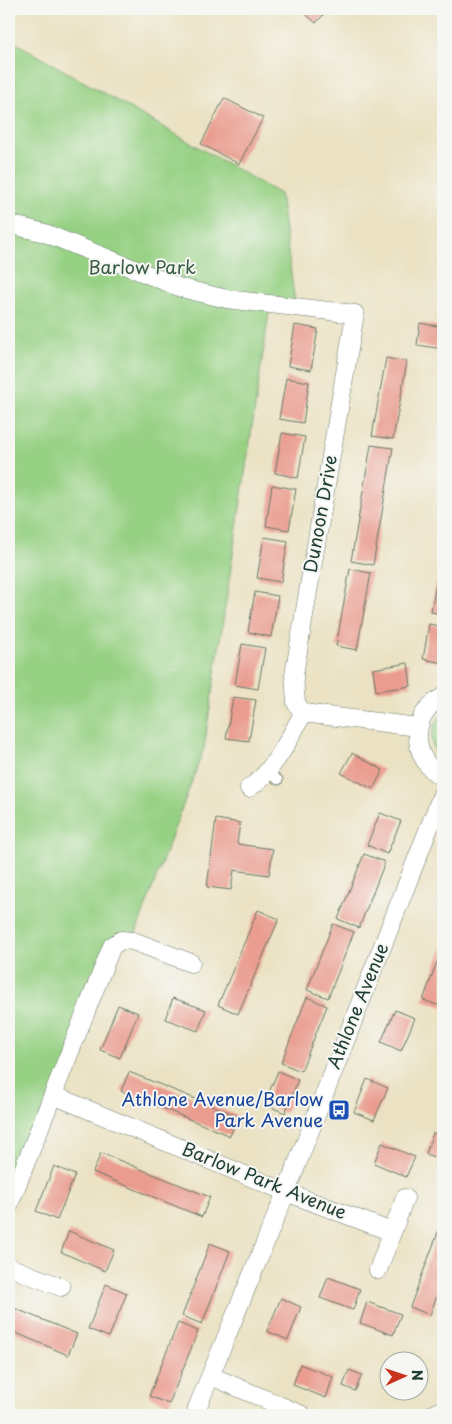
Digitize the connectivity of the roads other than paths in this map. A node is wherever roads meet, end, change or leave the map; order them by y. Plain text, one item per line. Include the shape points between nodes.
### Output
1 (9, 224) edge
2 (443, 697) edge
3 (303, 713) junction
4 (418, 727) junction
5 (443, 778) edge
6 (249, 788) dead end
7 (443, 792) edge
8 (191, 963) dead end
9 (53, 1096) junction
10 (286, 1192) junction
11 (405, 1198) dead end
12 (9, 1205) edge
13 (392, 1232) junction
14 (9, 1267) edge
15 (378, 1270) dead end
16 (61, 1287) dead end
17 (211, 1376) junction
18 (443, 1410) edge
19 (196, 1415) edge
20 (302, 1415) edge
21 (431, 1415) edge

1 - 3 street, Dunoon Drive via 45,234 181,288 226,299 355,314 294,675 296,703
2 - 4 street via 425,712
3 - 4 street
3 - 6 street via 272,776
4 - 5 street via 418,746 424,761
7 - 10 street, Athlone Avenue
8 - 9 street via 132,942 122,940 112,946
9 - 10 street, Barlow Park Avenue
9 - 12 street
10 - 13 street, Barlow Park Avenue
10 - 17 street, Athlone Avenue
11 - 13 street
13 - 15 street
14 - 16 street
17 - 19 street, Athlone Avenue
17 - 20 street
18 - 21 street

